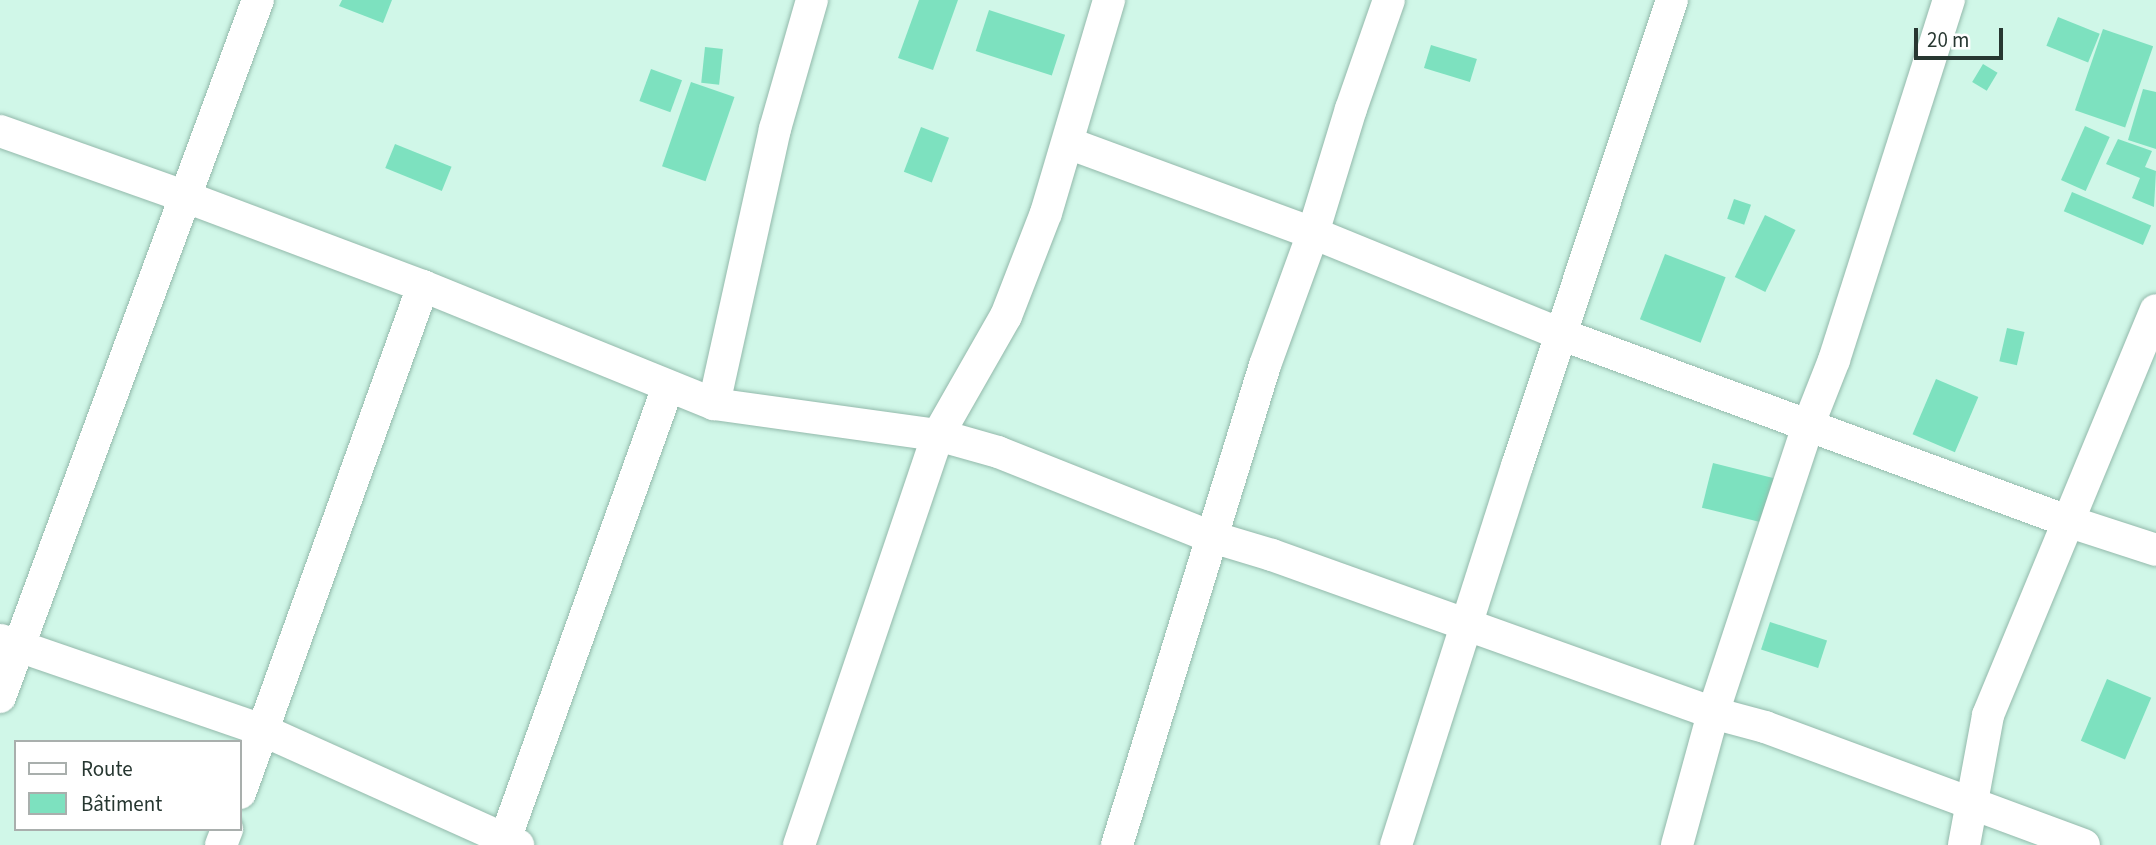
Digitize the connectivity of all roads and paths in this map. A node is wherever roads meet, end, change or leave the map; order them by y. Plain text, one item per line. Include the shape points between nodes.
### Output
1 (258, 0) edge
2 (811, 0) edge
3 (1109, 0) edge
4 (1389, 0) edge
5 (1672, 0) edge
6 (1949, 0) edge
7 (0, 131) edge
8 (1068, 143) junction
9 (186, 197) junction
10 (1313, 233) junction
11 (423, 286) junction
12 (2156, 310) edge
13 (1563, 335) junction
14 (668, 387) junction
15 (714, 404) junction
16 (1808, 426) junction
17 (937, 435) junction
18 (2070, 522) junction
19 (1212, 537) junction
20 (2156, 550) edge
21 (1466, 623) junction
22 (10, 643) edge
23 (0, 697) edge
24 (1713, 713) junction
25 (262, 730) junction
26 (242, 787) edge
27 (1971, 805) junction
28 (508, 843) edge
29 (799, 845) edge
30 (1117, 845) edge
31 (1396, 845) edge
32 (1676, 845) edge
33 (1964, 845) edge
34 (2084, 845) edge

1 - 9 street
2 - 15 street via 775,129
3 - 8 street
4 - 10 street
5 - 13 street
6 - 16 street via 1834,360
7 - 9 street
8 - 10 street
8 - 17 street via 1006,316
9 - 11 street
9 - 22 street
10 - 13 street
10 - 19 street via 1265,365
11 - 14 street
11 - 25 street
12 - 18 street
13 - 16 street
13 - 21 street
14 - 15 street
14 - 28 street
15 - 17 street
16 - 18 street
16 - 24 street
17 - 19 street via 998,452
17 - 29 street
18 - 20 street
18 - 27 street via 1988,715
19 - 21 street
19 - 30 street
21 - 24 street
21 - 31 street
22 - 23 street
22 - 25 street
24 - 27 street via 1765,727
24 - 32 street
25 - 26 street
25 - 28 street
27 - 33 street
27 - 34 street

